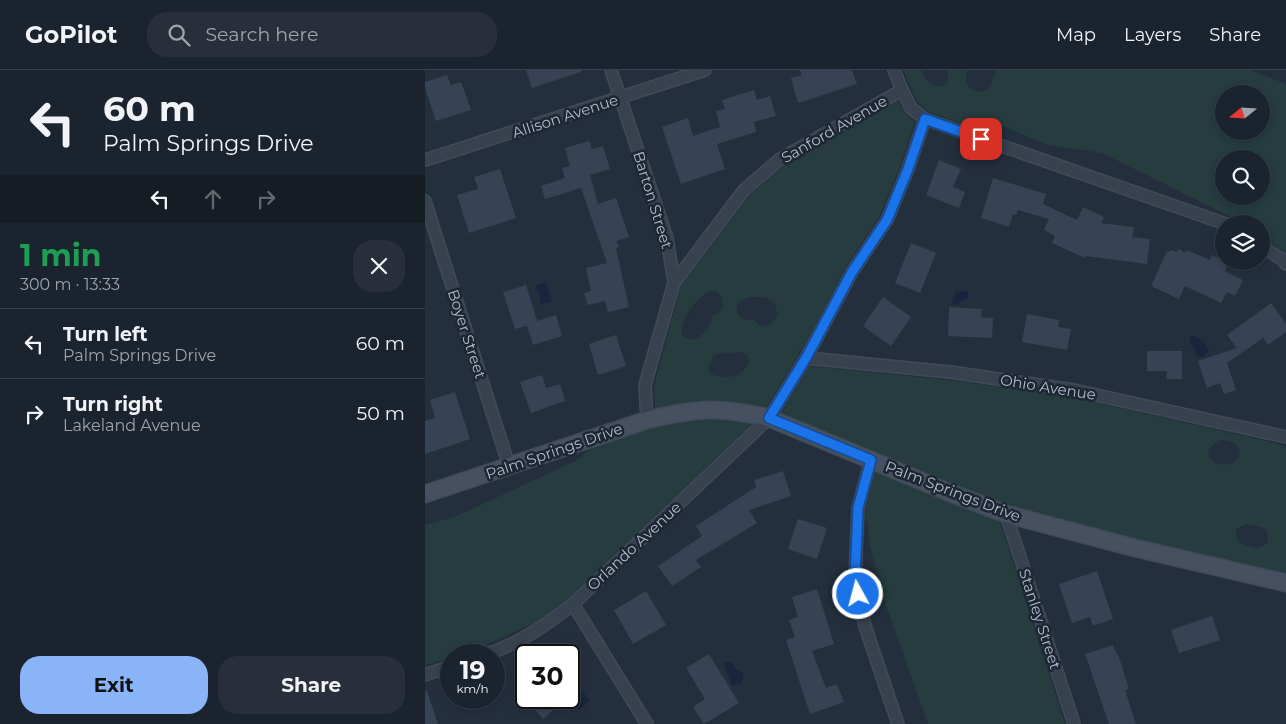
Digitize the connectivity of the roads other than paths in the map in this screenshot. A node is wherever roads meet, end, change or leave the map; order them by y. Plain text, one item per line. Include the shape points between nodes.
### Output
1 (611, 70) edge
2 (705, 70) edge
3 (894, 70) edge
4 (901, 90) junction
5 (620, 98) junction
6 (925, 119) junction
7 (425, 160) edge
8 (425, 201) edge
9 (1215, 220) edge
10 (1270, 252) edge
11 (1286, 264) edge
12 (674, 283) junction
13 (806, 358) junction
14 (769, 418) junction
15 (647, 420) junction
16 (1286, 437) edge
17 (871, 460) junction
18 (509, 466) junction
19 (425, 494) edge
20 (1006, 514) junction
21 (1286, 583) edge
22 (573, 604) junction
23 (505, 648) edge
24 (440, 670) edge
25 (425, 675) edge
26 (647, 724) edge
27 (897, 724) edge
28 (1073, 724) edge

1 - 5 street, Barton Street
2 - 5 street, Allison Avenue
3 - 4 street
4 - 6 street, Sanford Avenue via 911,108
4 - 12 street, Sanford Avenue via 780,159 744,190
5 - 7 street, Allison Avenue
5 - 12 street, Barton Street via 667,238
6 - 9 street, Sanford Avenue
6 - 13 street, Orlando Avenue via 887,220 852,272
8 - 18 street, Boyer Street
10 - 11 street
12 - 15 street, Barton Street via 645,385
13 - 14 street, Orlando Avenue
13 - 16 street, Ohio Avenue via 950,372 1074,390
14 - 15 street, Palm Springs Drive via 714,409 683,411
14 - 17 street, Palm Springs Drive
14 - 22 street, Orlando Avenue
15 - 18 street, Palm Springs Drive
17 - 20 street, Palm Springs Drive
17 - 27 street via 858,508 855,577 865,626
18 - 19 street, Palm Springs Drive
20 - 21 street, Palm Springs Drive
20 - 28 street, Stanley Street
22 - 23 street, Orlando Avenue via 543,628
22 - 26 street
24 - 25 street

